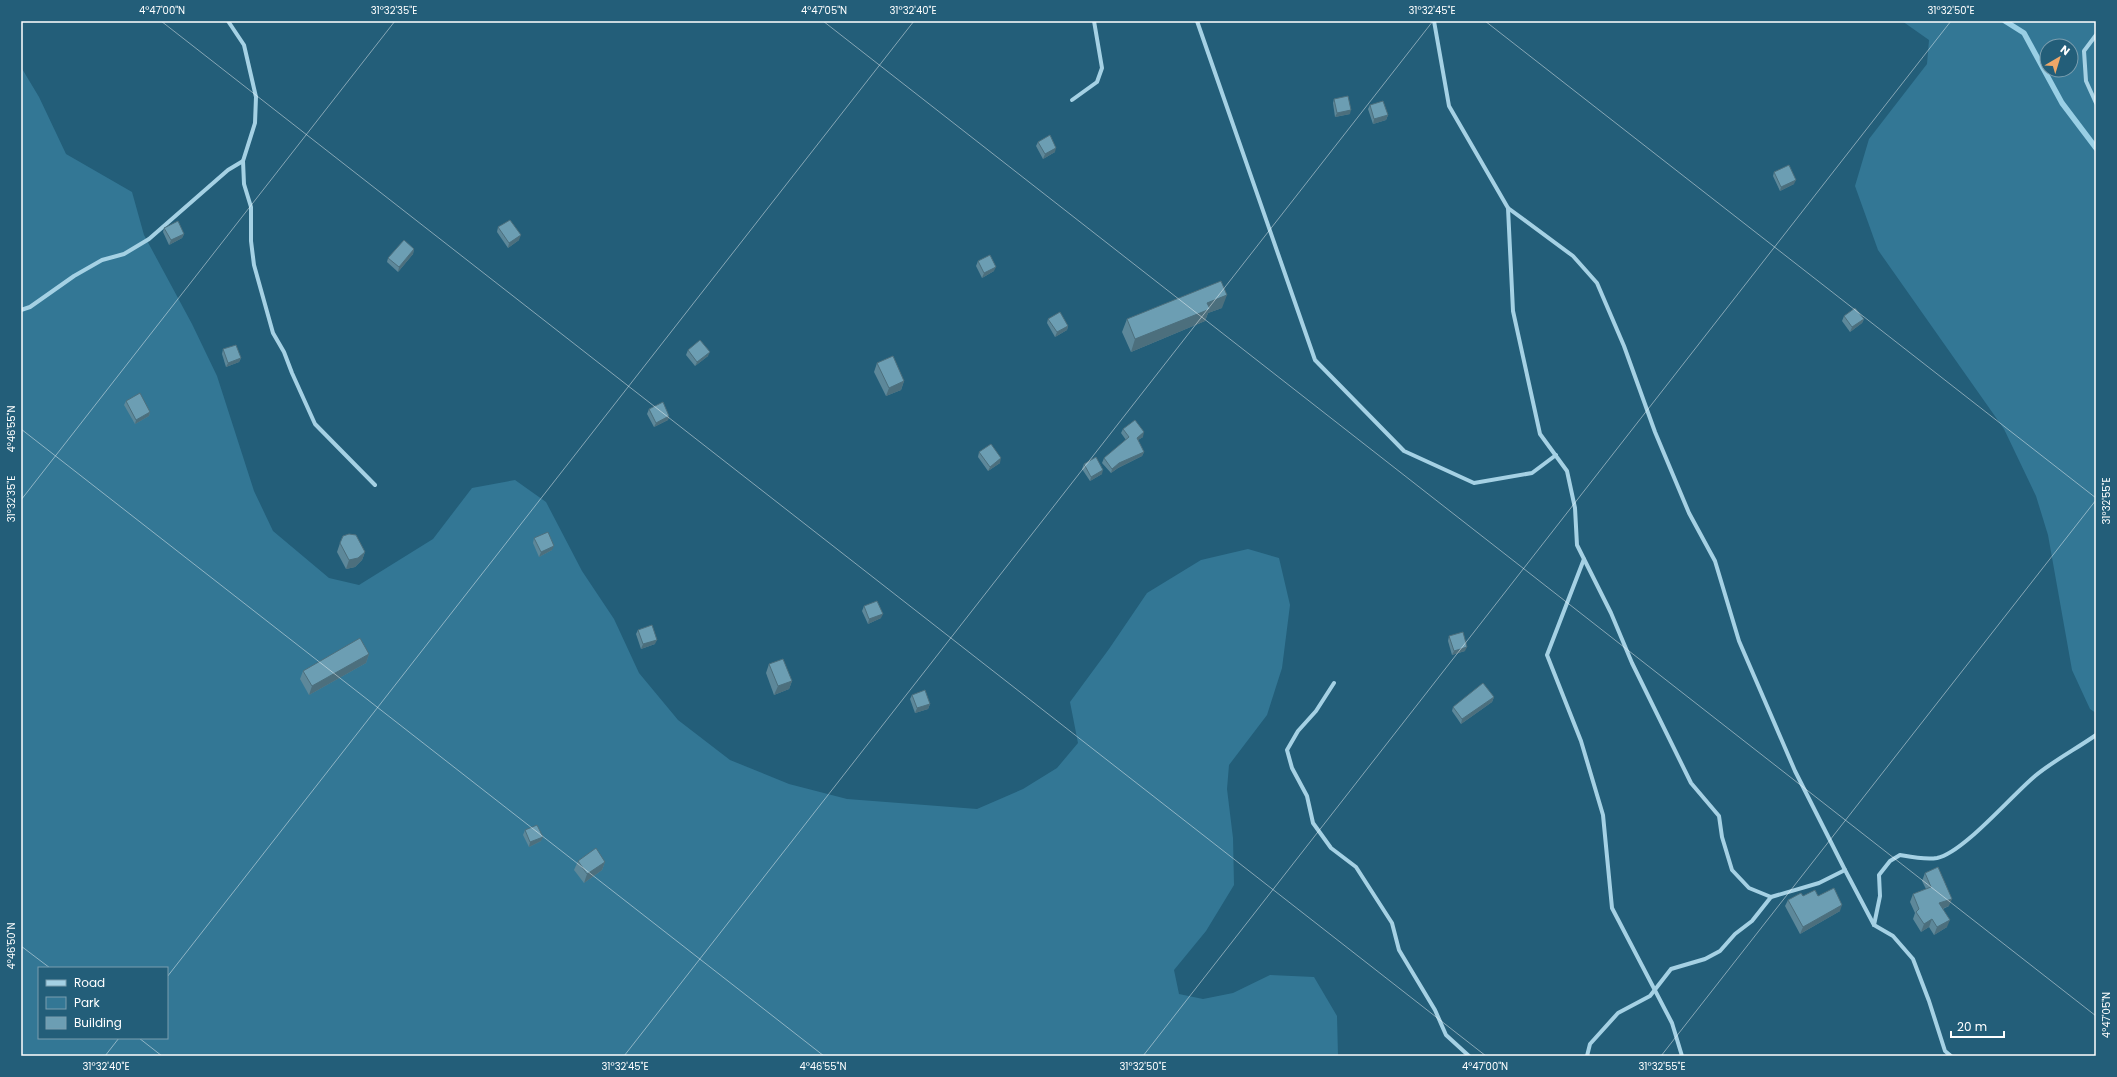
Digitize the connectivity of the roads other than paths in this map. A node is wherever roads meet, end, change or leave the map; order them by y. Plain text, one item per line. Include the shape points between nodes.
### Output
1 (228, 21) edge
2 (1094, 21) edge
3 (1196, 21) edge
4 (1434, 21) edge
5 (2096, 35) edge
6 (1072, 100) dead end
7 (2096, 103) edge
8 (243, 160) junction
9 (1508, 208) junction
10 (21, 310) edge
11 (1556, 455) junction
12 (375, 485) dead end
13 (1584, 559) junction
14 (1334, 683) dead end
15 (2096, 735) edge
16 (1845, 870) junction
17 (1771, 897) junction
18 (1874, 925) junction
19 (1654, 990) junction
20 (1469, 1056) edge
21 (1587, 1056) edge
22 (1682, 1056) edge
23 (1951, 1056) edge

1 - 8 street via 244,45 256,97 255,123
2 - 6 street via 1102,68 1097,82
3 - 11 street via 1315,360 1404,451 1474,483 1532,472
4 - 9 street via 1449,106
5 - 7 street via 2084,51 2086,81
8 - 10 street via 149,239 124,254 102,260 30,307
8 - 12 street via 244,184 251,207 254,265 273,333 284,352 315,424
9 - 11 street via 1513,311 1540,434
9 - 16 street via 1573,256 1596,283 1624,346 1688,513 1715,561 1739,641 1795,771
11 - 13 street via 1567,471 1575,508 1577,545
13 - 17 street via 1691,783 1719,816 1732,870 1749,888
13 - 19 street via 1547,655 1581,741 1603,815 1612,908
14 - 20 street via 1287,750 1292,768 1307,796 1313,823 1331,848 1356,867 1392,923 1399,950 1435,1010 1446,1035
15 - 18 street via 2036,775 1966,842 1950,852 1937,858 1900,855 1890,861 1879,875 1880,896
16 - 17 street via 1819,883
16 - 18 street
17 - 19 street via 1752,921 1735,934 1720,951 1706,959 1671,969
18 - 23 street via 1893,936 1913,959 1930,1001 1945,1051
19 - 21 street via 1650,996 1618,1013 1590,1044
19 - 22 street via 1672,1023

